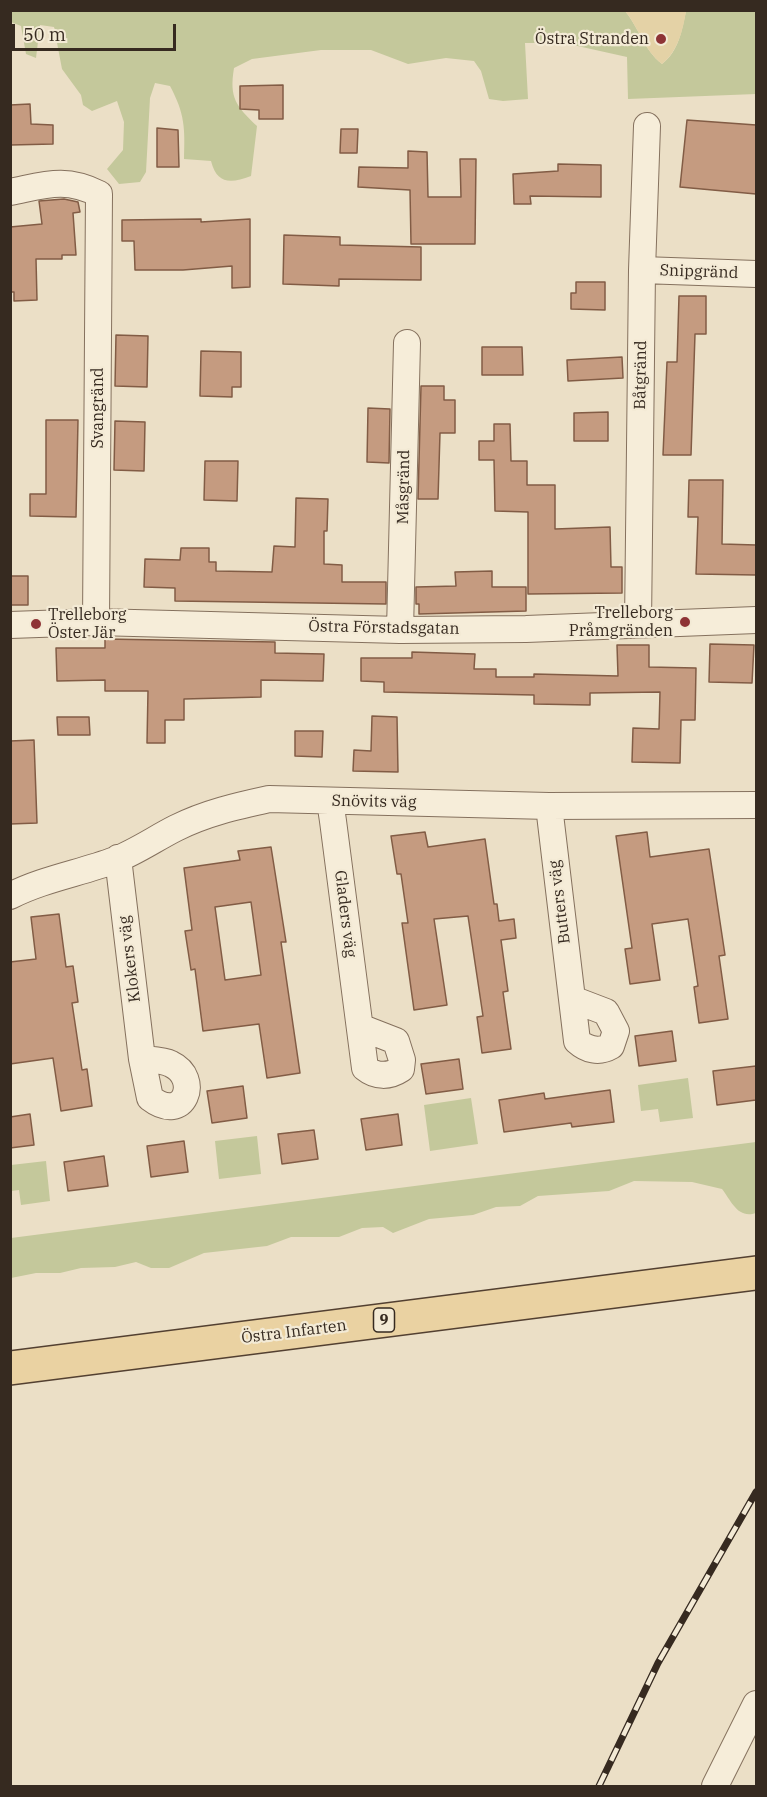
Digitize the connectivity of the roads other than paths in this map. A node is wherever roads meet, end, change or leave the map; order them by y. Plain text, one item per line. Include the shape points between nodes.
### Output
1 (647, 126) dead end
2 (10, 192) edge
3 (642, 270) junction
4 (756, 274) edge
5 (407, 343) dead end
6 (756, 620) edge
7 (96, 622) junction
8 (638, 624) junction
9 (10, 625) edge
10 (400, 630) junction
11 (330, 801) junction
12 (756, 805) edge
13 (549, 806) junction
14 (118, 858) junction
15 (10, 896) edge
16 (572, 999) dead end
17 (360, 1027) dead end
18 (142, 1059) dead end
19 (756, 1273) edge
20 (10, 1368) edge
21 (756, 1704) edge
22 (715, 1786) edge

1 - 3 street, Båtgränd
2 - 7 street, Svangränd via 78,183 99,194
3 - 4 street, Snipgränd
3 - 8 street, Båtgränd
5 - 10 street, Måsgränd
6 - 8 street, Östra Förstadsgatan
7 - 9 street, Östra Förstadsgatan
7 - 10 street, Östra Förstadsgatan
8 - 10 street, Östra Förstadsgatan
11 - 13 street, Snövits väg
11 - 14 street, Snövits väg via 269,799 224,809
11 - 17 street, Gladers väg
12 - 13 street, Snövits väg
13 - 16 street, Butters väg
14 - 15 street, Snövits väg
14 - 18 street, Klokers väg
19 - 20 main road, Östra Infarten / 9
21 - 22 street

